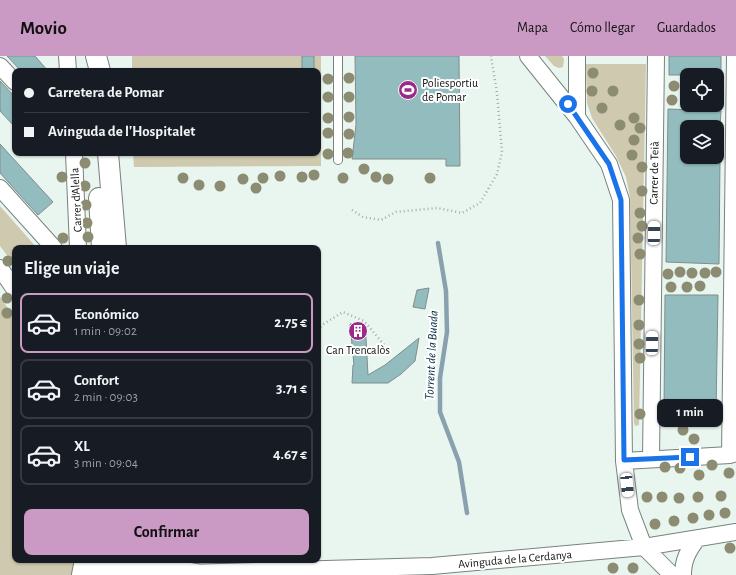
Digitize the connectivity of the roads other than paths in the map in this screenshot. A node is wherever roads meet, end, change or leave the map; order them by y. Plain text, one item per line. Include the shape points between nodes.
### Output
1 (67, 56) edge
2 (338, 56) edge
3 (528, 56) edge
4 (656, 56) edge
5 (735, 56) edge
6 (576, 57) edge
7 (0, 66) edge
8 (68, 68) edge
9 (12, 79) edge
10 (577, 116) junction
11 (74, 156) edge
12 (96, 156) edge
13 (108, 156) edge
14 (338, 160) dead end
15 (0, 188) edge
16 (51, 245) edge
17 (78, 245) edge
18 (111, 245) edge
19 (0, 268) edge
20 (12, 286) edge
21 (733, 454) edge
22 (651, 459) junction
23 (624, 460) junction
24 (736, 532) edge
25 (697, 539) junction
26 (644, 548) junction
27 (142, 563) edge
28 (94, 569) edge
29 (432, 570) edge
30 (396, 571) edge
31 (194, 574) edge
32 (672, 575) edge
33 (683, 575) edge

1 - 8 street
2 - 14 lane
3 - 10 street
4 - 22 street, Carrer de Teià
5 - 21 street
6 - 10 street
7 - 9 street
10 - 23 street via 609,164 621,200
11 - 17 street, Carrer d'Alella
12 - 18 street
13 - 18 street
15 - 16 street
19 - 20 street
21 - 22 street
22 - 23 street
23 - 26 street via 630,510
24 - 25 street, Avinguda de la Cerdanya
25 - 26 street, Avinguda de la Cerdanya
25 - 33 street via 686,557
26 - 29 street, Avinguda de la Cerdanya
26 - 32 street
27 - 31 street
28 - 31 street, Avinguda de la Cerdanya
29 - 30 street, Avinguda de la Cerdanya
30 - 31 street, Avinguda de la Cerdanya

